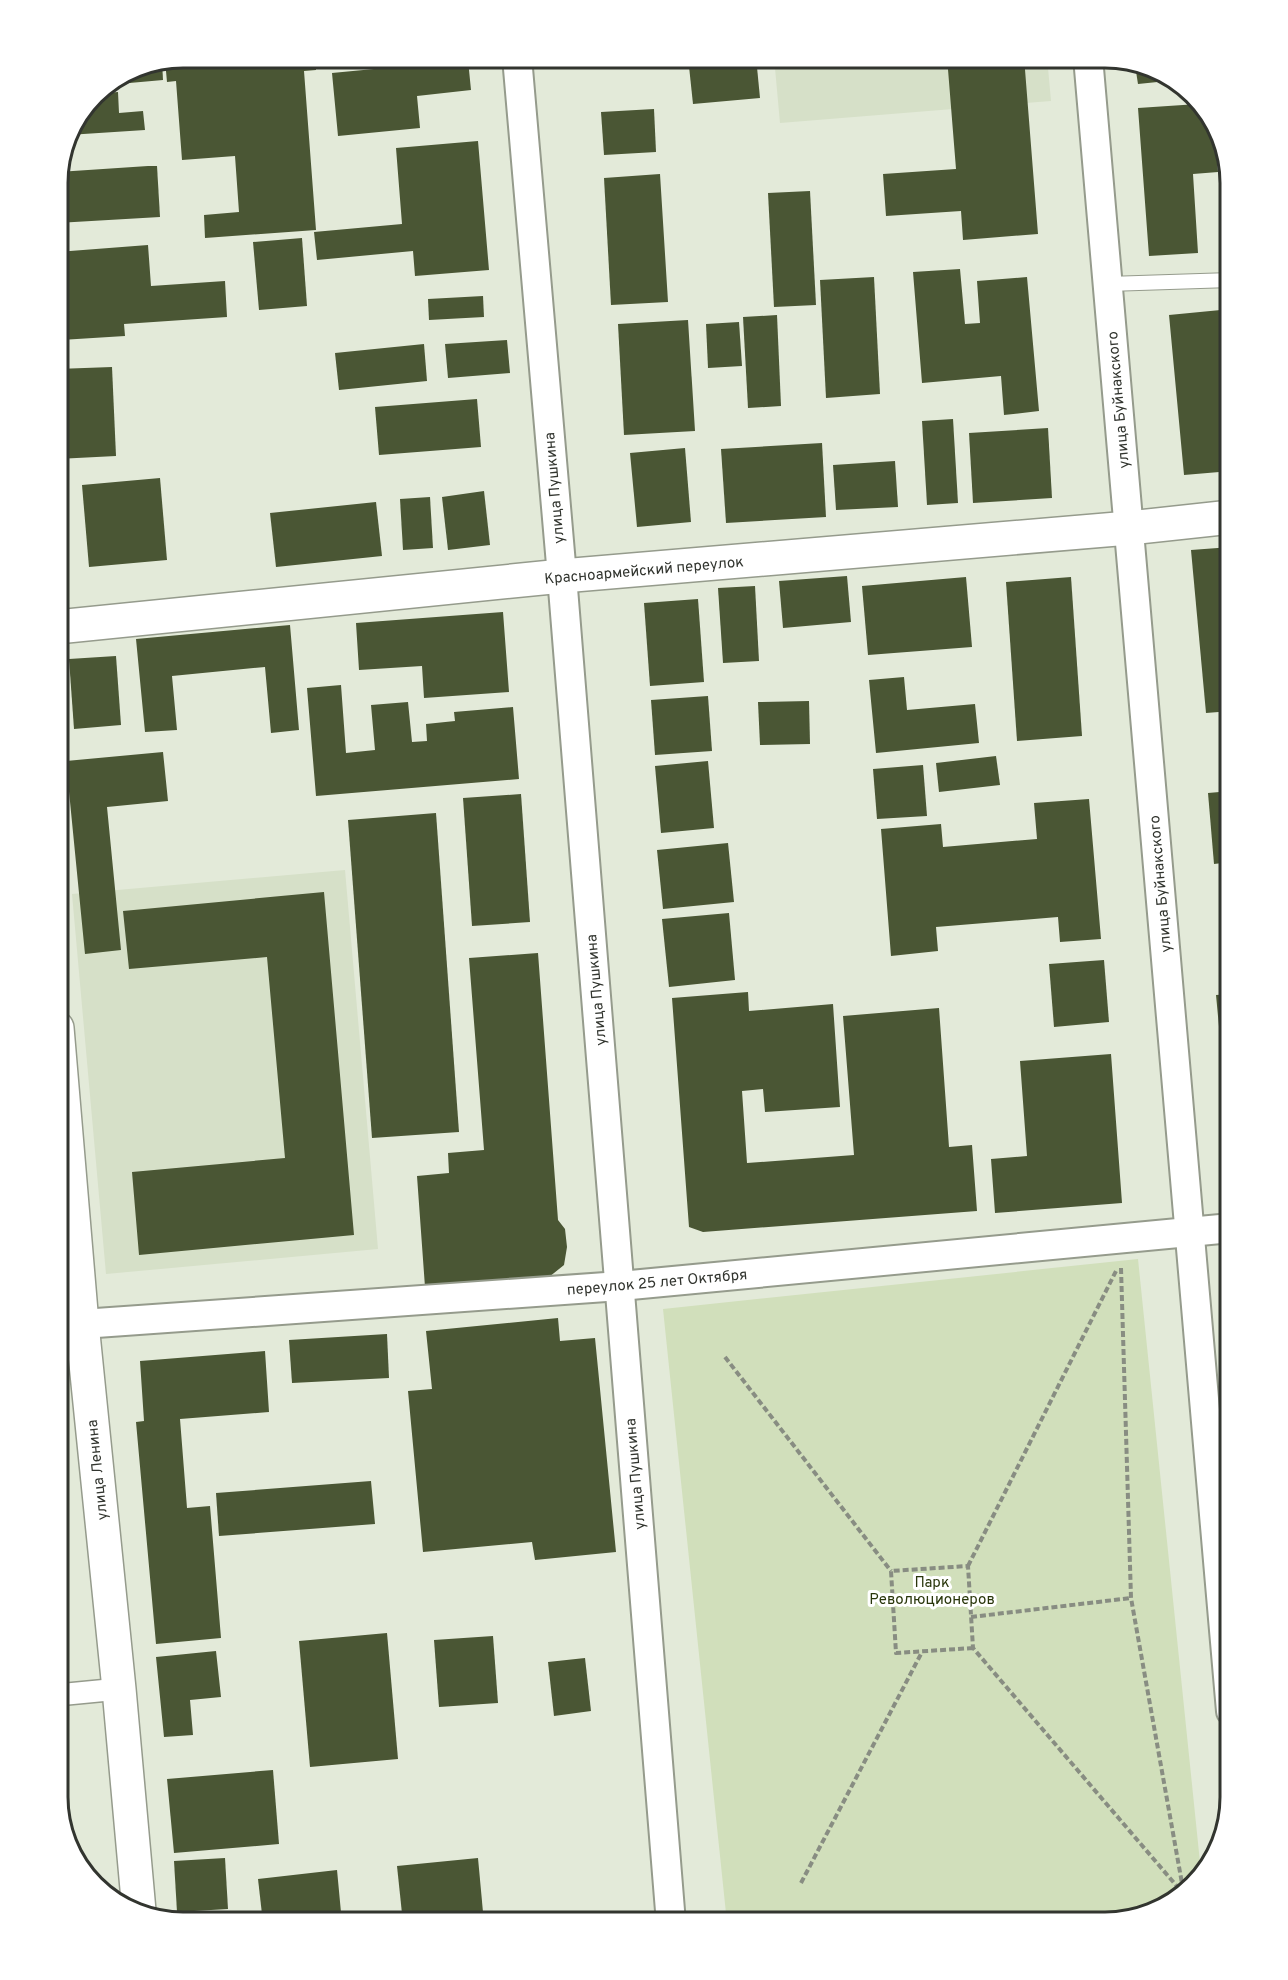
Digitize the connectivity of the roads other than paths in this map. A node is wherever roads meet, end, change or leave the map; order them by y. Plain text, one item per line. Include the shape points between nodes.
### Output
1 (517, 68) edge
2 (1089, 68) edge
3 (1220, 280) edge
4 (1108, 284) junction
5 (1220, 518) edge
6 (1129, 528) junction
7 (562, 576) junction
8 (68, 626) edge
9 (68, 1158) edge
10 (1220, 1229) edge
11 (1190, 1231) junction
12 (620, 1286) junction
13 (82, 1324) junction
14 (1220, 1582) edge
15 (119, 1689) junction
16 (68, 1694) edge
17 (138, 1903) edge
18 (670, 1912) edge

1 - 7 street, улица Пушкина
2 - 4 street, улица Буйнакского
3 - 4 lane
4 - 6 street, улица Буйнакского
5 - 6 street, Красноармейский переулок
6 - 7 street, Красноармейский переулок
6 - 11 street, улица Буйнакского
7 - 8 street, Красноармейский переулок
7 - 12 street, улица Пушкина
9 - 13 street, улица Ленина
10 - 11 street, переулок 25 лет Октября
11 - 12 street, переулок 25 лет Октября
11 - 14 street, улица Буйнакского
12 - 13 street, переулок 25 лет Октября
12 - 18 street, улица Пушкина
13 - 15 street, улица Ленина
15 - 16 street
15 - 17 street, улица Ленина

